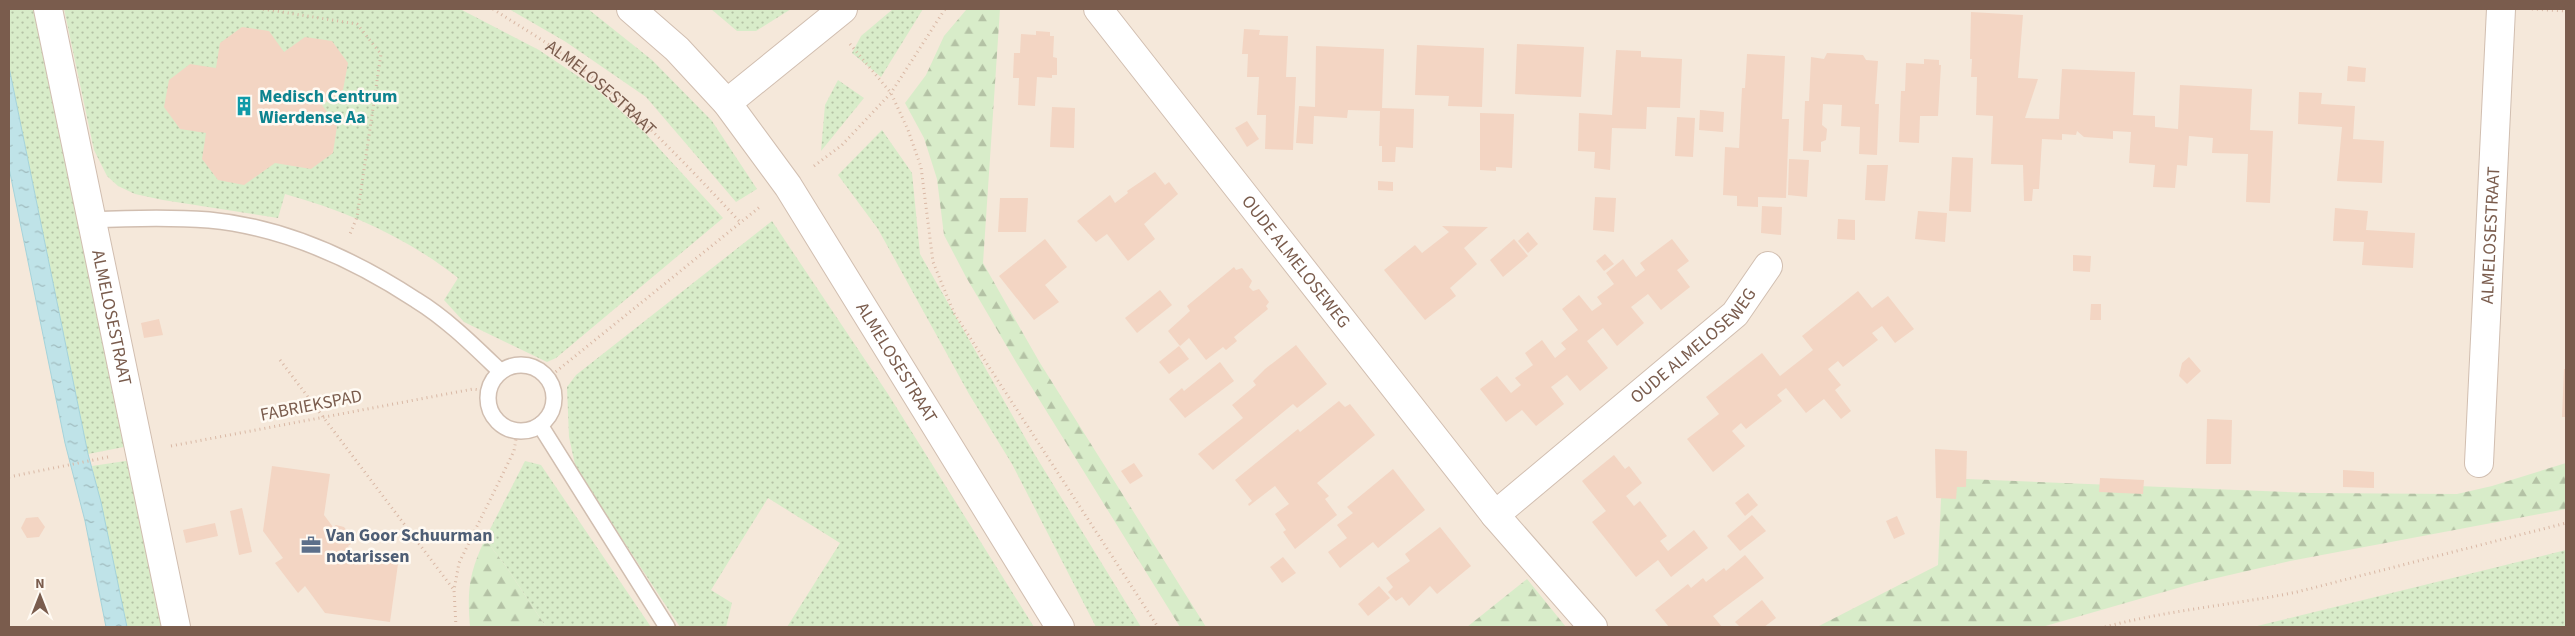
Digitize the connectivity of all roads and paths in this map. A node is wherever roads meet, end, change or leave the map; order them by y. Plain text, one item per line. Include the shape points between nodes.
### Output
1 (48, 9) edge
2 (263, 9) edge
3 (493, 9) edge
4 (632, 9) edge
5 (945, 9) edge
6 (1098, 9) edge
7 (2501, 9) edge
8 (2526, 9) edge
9 (2566, 11) edge
10 (837, 14) edge
11 (890, 93) junction
12 (727, 103) junction
13 (788, 186) junction
14 (91, 220) junction
15 (740, 222) junction
16 (341, 257) junction
17 (1768, 266) dead end
18 (280, 360) dead end
19 (500, 371) junction
20 (548, 378) junction
21 (488, 390) junction
22 (325, 416) junction
23 (540, 425) junction
24 (518, 431) junction
25 (139, 452) junction
26 (100, 458) dead end
27 (2479, 463) dead end
28 (9, 477) edge
29 (1495, 514) junction
30 (2566, 523) edge
31 (454, 590) junction
32 (176, 627) edge
33 (456, 627) edge
34 (667, 627) edge
35 (1060, 627) edge
36 (1158, 627) edge
37 (1593, 627) edge
38 (2105, 627) edge

1 - 14 street, ALMELOSESTRAAT
2 - 16 path via 357,24 381,54 357,217
3 - 15 path, ALMELOSESTRAAT via 572,60 627,107 674,151
4 - 12 street, ALMELOSESTRAAT via 677,49
5 - 11 path
6 - 29 street, OUDE ALMELOSEWEG
7 - 27 street, ALMELOSESTRAAT
8 - 9 path
10 - 11 path
10 - 12 street
11 - 13 path via 842,145
11 - 36 path via 921,167 933,262 954,313
12 - 13 street, ALMELOSESTRAAT
13 - 15 path
13 - 35 street, ALMELOSESTRAAT
14 - 16 lane via 154,217 210,220 277,235
14 - 25 street, ALMELOSESTRAAT
15 - 20 path
16 - 19 lane via 418,300
17 - 29 street, OUDE ALMELOSEWEG via 1735,314
18 - 22 path
19 - 20 lane via 526,364
19 - 21 lane
20 - 23 lane via 554,392 553,406
21 - 22 path, FABRIEKSPAD via 472,389
21 - 24 lane via 491,413 506,428
22 - 25 path, FABRIEKSPAD
22 - 31 path
23 - 24 lane
23 - 34 lane
24 - 31 path via 514,451 459,563
25 - 32 street, ALMELOSESTRAAT
26 - 28 path
29 - 37 street, OUDE ALMELOSEWEG
30 - 38 path via 2297,592
31 - 33 path

